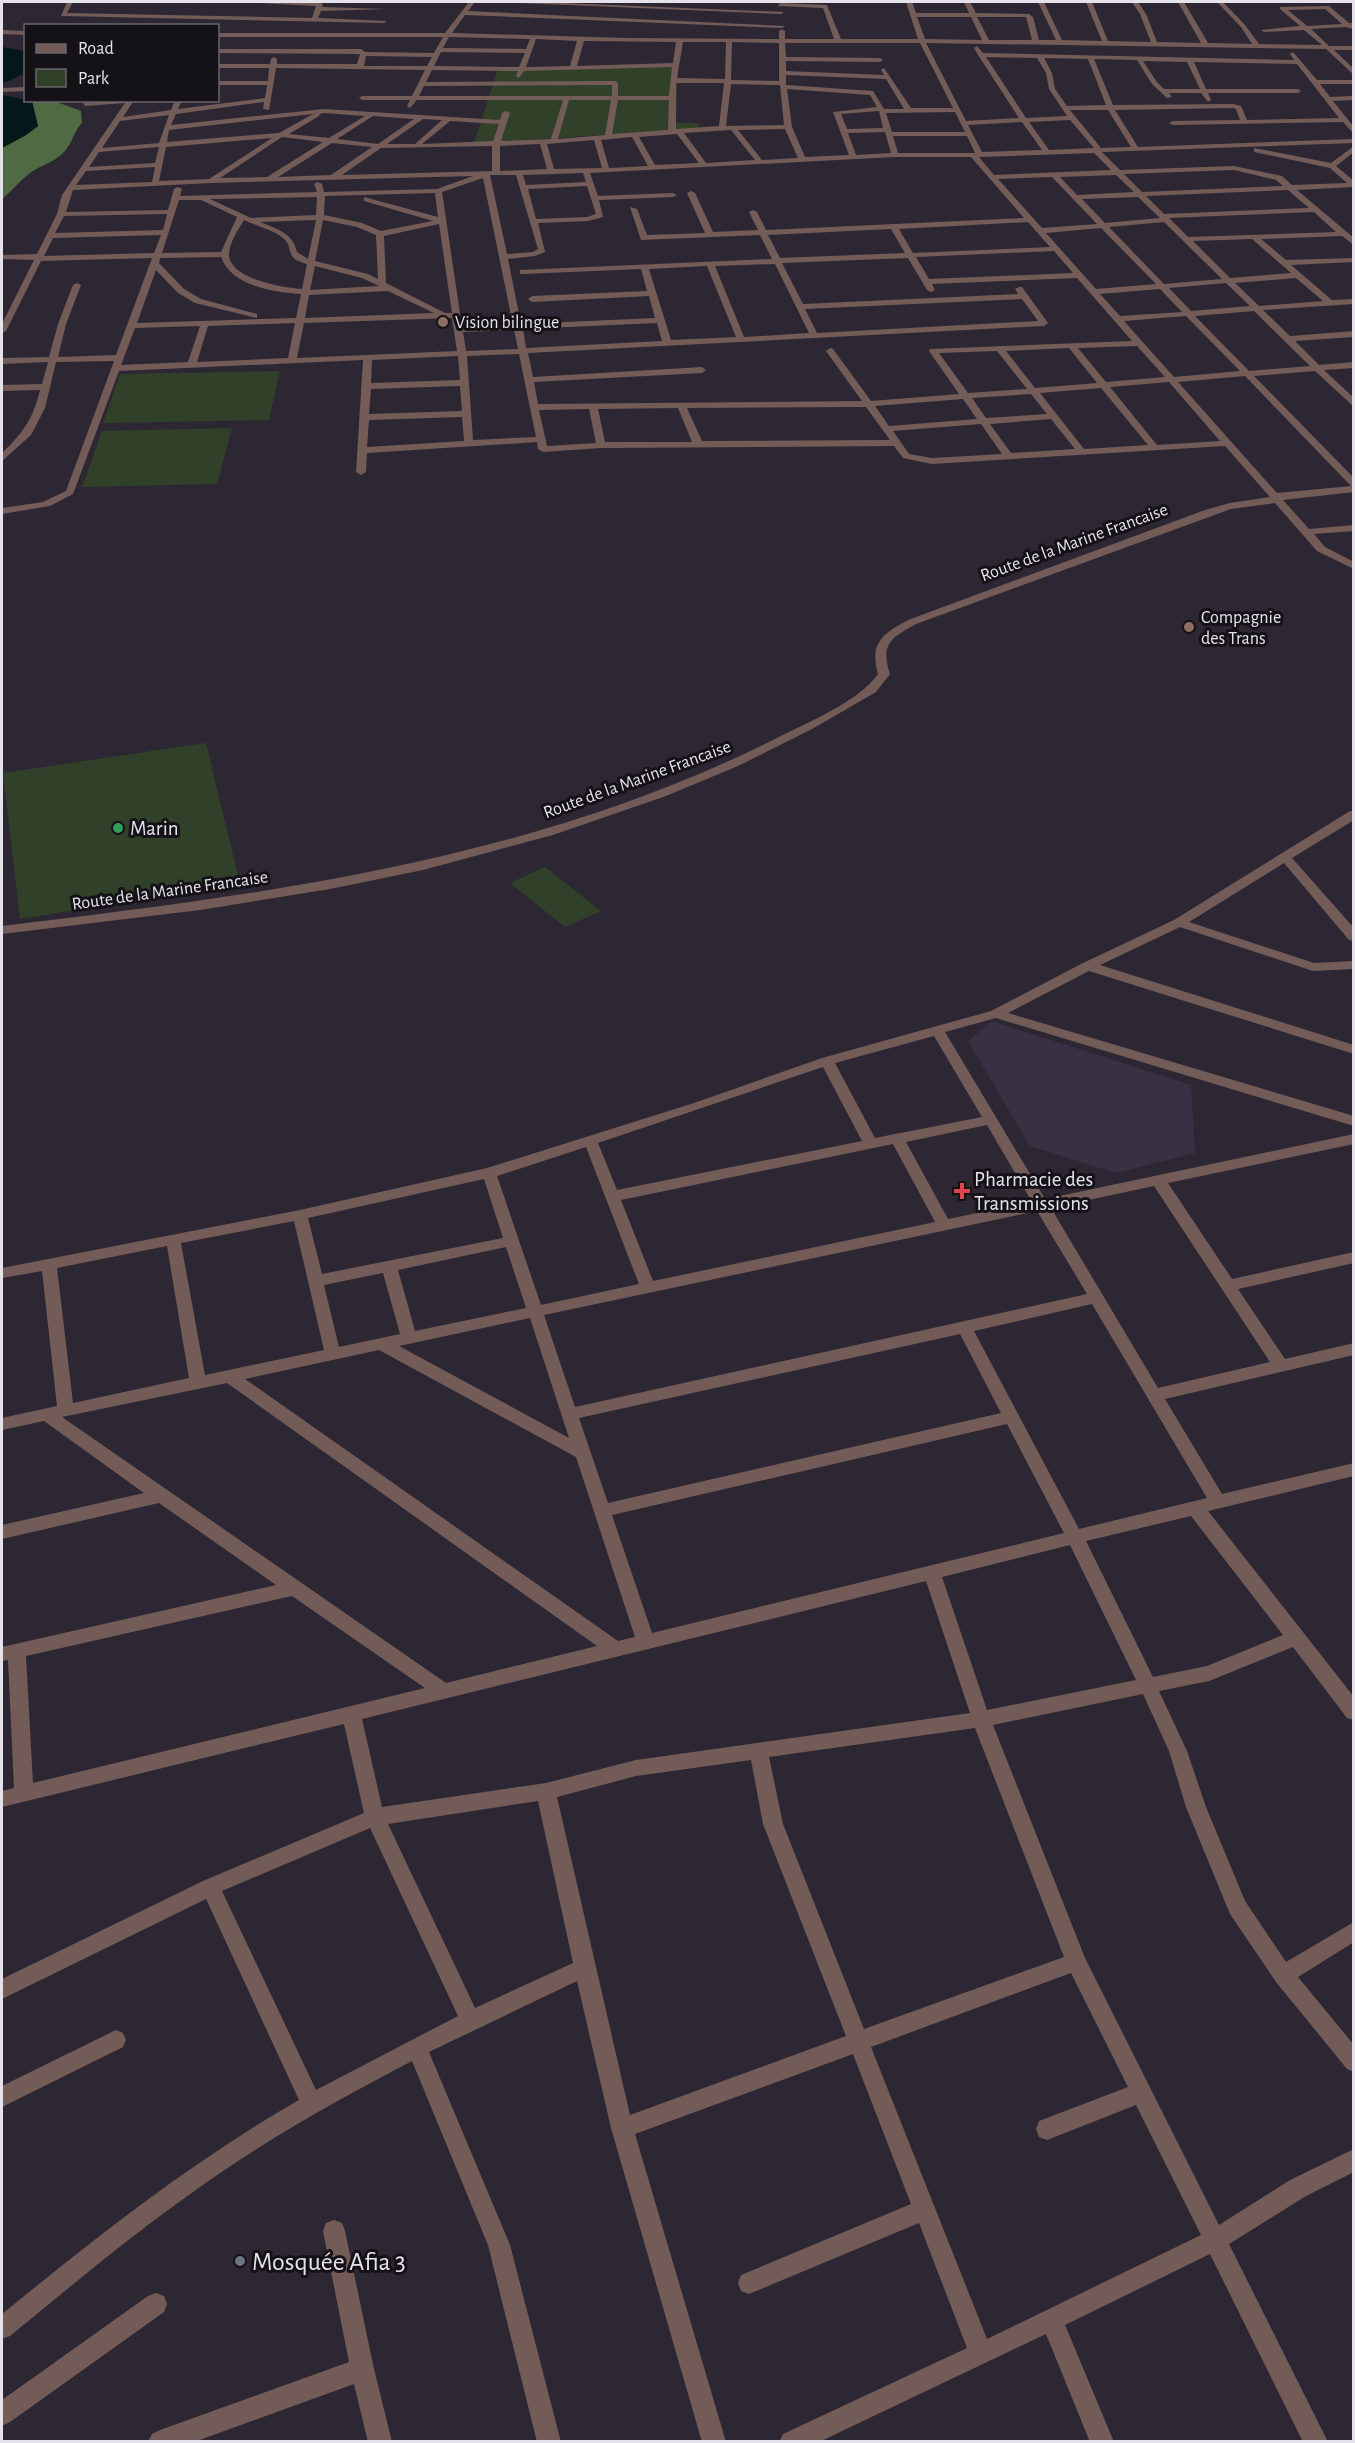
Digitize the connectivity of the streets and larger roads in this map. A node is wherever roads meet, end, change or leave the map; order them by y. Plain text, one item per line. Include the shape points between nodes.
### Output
1 (70, 2) edge
2 (243, 2) edge
3 (472, 2) edge
4 (501, 2) edge
5 (733, 2) edge
6 (909, 2) edge
7 (967, 2) edge
8 (1041, 2) edge
9 (1089, 2) edge
10 (1135, 2) edge
11 (1181, 2) edge
12 (1220, 2) edge
13 (385, 4) edge
14 (574, 4) edge
15 (611, 4) edge
16 (695, 5) edge
17 (780, 6) edge
18 (319, 7) junction
19 (736, 11) junction
20 (463, 14) junction
21 (973, 14) junction
22 (173, 15) junction
23 (914, 15) junction
24 (227, 20) junction
25 (604, 20) junction
26 (314, 21) junction
27 (384, 21) junction
28 (561, 22) junction
29 (690, 23) junction
30 (167, 24) edge
31 (736, 25) junction
32 (1350, 25) edge
33 (453, 26) junction
34 (465, 26) dead end
35 (782, 26) junction
36 (642, 27) junction
37 (1304, 27) junction
38 (488, 28) dead end
39 (1264, 30) dead end
40 (1353, 30) edge
41 (2, 32) edge
42 (24, 33) edge
43 (381, 35) junction
44 (447, 35) junction
45 (219, 36) edge
46 (282, 36) junction
47 (534, 37) junction
48 (553, 38) junction
49 (581, 39) junction
50 (599, 39) junction
51 (683, 39) junction
52 (627, 40) junction
53 (644, 40) junction
54 (733, 40) junction
55 (783, 41) junction
56 (838, 41) junction
57 (869, 41) junction
58 (922, 41) junction
59 (973, 41) junction
60 (986, 41) junction
61 (1036, 42) junction
62 (1060, 42) junction
63 (1106, 43) junction
64 (1155, 44) junction
65 (1206, 46) junction
66 (1258, 48) junction
67 (1353, 48) edge
68 (627, 49) dead end
69 (1290, 49) junction
70 (1330, 49) junction
71 (219, 51) edge
72 (527, 51) junction
73 (276, 52) junction
74 (438, 52) junction
75 (363, 54) junction
76 (981, 55) junction
77 (1039, 56) junction
78 (627, 57) dead end
79 (1090, 57) junction
80 (783, 59) junction
81 (1140, 59) junction
82 (880, 60) junction
83 (1190, 60) junction
84 (1299, 62) junction
85 (676, 65) junction
86 (219, 66) edge
87 (360, 66) junction
88 (627, 66) junction
89 (272, 67) junction
90 (573, 67) junction
91 (431, 69) junction
92 (521, 69) junction
93 (784, 73) junction
94 (1353, 74) edge
95 (888, 77) junction
96 (674, 80) junction
97 (728, 81) junction
98 (219, 82) edge
99 (1317, 82) junction
100 (1353, 82) edge
101 (270, 83) junction
102 (423, 84) junction
103 (515, 84) junction
104 (783, 85) junction
105 (24, 89) edge
106 (2, 90) edge
107 (1162, 91) junction
108 (1298, 91) dead end
109 (1206, 92) junction
110 (362, 98) dead end
111 (673, 98) junction
112 (1353, 98) edge
113 (414, 99) junction
114 (615, 99) junction
115 (1330, 99) junction
116 (267, 100) junction
117 (510, 100) junction
118 (566, 100) junction
119 (1171, 100) dead end
120 (116, 102) edge
121 (130, 102) edge
122 (178, 102) edge
123 (86, 104) dead end
124 (1210, 105) junction
125 (1183, 106) junction
126 (1110, 107) junction
127 (1066, 108) junction
128 (882, 110) junction
129 (956, 110) junction
130 (324, 111) junction
131 (909, 111) junction
132 (172, 114) junction
133 (372, 114) junction
134 (404, 116) junction
135 (267, 117) junction
136 (421, 117) junction
137 (1072, 118) junction
138 (120, 119) junction
139 (448, 119) junction
140 (1024, 120) junction
141 (1345, 120) junction
142 (503, 122) junction
143 (962, 123) junction
144 (1173, 123) dead end
145 (1198, 123) junction
146 (1245, 123) junction
147 (788, 126) junction
148 (166, 128) junction
149 (722, 128) junction
150 (733, 128) junction
151 (1203, 130) dead end
152 (844, 131) junction
153 (675, 132) junction
154 (889, 132) junction
155 (1353, 132) edge
156 (968, 134) junction
157 (280, 135) junction
158 (634, 135) junction
159 (608, 138) junction
160 (1209, 138) dead end
161 (597, 139) junction
162 (332, 141) junction
163 (555, 141) junction
164 (1353, 141) edge
165 (543, 142) junction
166 (163, 144) junction
167 (496, 144) junction
168 (1235, 145) junction
169 (380, 146) junction
170 (417, 146) junction
171 (1214, 146) junction
172 (1135, 148) junction
173 (1353, 148) edge
174 (99, 150) junction
175 (1097, 150) junction
176 (1047, 152) junction
177 (896, 155) junction
178 (976, 155) junction
179 (853, 157) junction
180 (802, 159) junction
181 (760, 162) junction
182 (159, 165) junction
183 (704, 165) junction
184 (1332, 166) junction
185 (653, 168) junction
186 (85, 169) junction
187 (606, 170) junction
188 (586, 171) junction
189 (550, 172) junction
190 (1118, 172) junction
191 (519, 173) junction
192 (486, 174) junction
193 (496, 174) junction
194 (1054, 175) junction
195 (992, 177) junction
196 (355, 178) junction
197 (316, 179) junction
198 (331, 179) junction
199 (268, 180) junction
200 (211, 181) junction
201 (179, 183) junction
202 (155, 184) junction
203 (589, 184) junction
204 (523, 187) junction
205 (71, 188) junction
206 (1289, 188) junction
207 (438, 191) junction
208 (358, 193) junction
209 (691, 193) dead end
210 (321, 194) junction
211 (342, 194) junction
212 (1140, 194) junction
213 (673, 195) dead end
214 (1076, 197) junction
215 (175, 198) junction
216 (199, 198) junction
217 (595, 198) junction
218 (633, 208) dead end
219 (1315, 210) junction
220 (171, 212) junction
221 (753, 212) dead end
222 (61, 214) junction
223 (242, 216) junction
224 (320, 217) junction
225 (1165, 218) junction
226 (252, 220) junction
227 (1030, 220) junction
228 (442, 221) junction
229 (533, 221) junction
230 (1103, 225) junction
231 (894, 227) junction
232 (1040, 231) junction
233 (166, 232) junction
234 (763, 233) junction
235 (380, 234) junction
236 (1344, 234) junction
237 (710, 235) junction
238 (49, 236) junction
239 (1254, 237) junction
240 (1187, 239) junction
241 (1353, 243) edge
242 (1056, 249) junction
243 (225, 254) junction
244 (910, 255) junction
245 (2, 257) edge
246 (503, 257) junction
247 (38, 258) junction
248 (155, 260) junction
249 (1353, 260) edge
250 (777, 261) junction
251 (311, 263) junction
252 (1283, 263) junction
253 (710, 264) junction
254 (644, 267) junction
255 (523, 272) dead end
256 (1079, 275) junction
257 (1297, 275) junction
258 (1011, 278) junction
259 (1228, 281) junction
260 (926, 282) junction
261 (382, 283) junction
262 (77, 285) dead end
263 (1162, 286) junction
264 (391, 288) junction
265 (652, 292) junction
266 (1094, 292) junction
267 (305, 293) junction
268 (1024, 296) junction
269 (532, 298) dead end
270 (937, 300) junction
271 (1353, 301) edge
272 (1330, 303) junction
273 (800, 307) junction
274 (1256, 309) junction
275 (5, 314) edge
276 (1189, 314) junction
277 (444, 315) junction
278 (455, 315) junction
279 (300, 319) junction
280 (1118, 319) junction
281 (281, 320) junction
282 (660, 320) junction
283 (205, 323) junction
284 (130, 326) junction
285 (518, 327) junction
286 (459, 330) junction
287 (2, 331) edge
288 (1353, 334) edge
289 (606, 335) junction
290 (814, 335) junction
291 (741, 339) junction
292 (1287, 339) junction
293 (1139, 342) junction
294 (667, 343) junction
295 (1071, 345) junction
296 (999, 348) junction
297 (523, 351) junction
298 (830, 351) dead end
299 (462, 354) junction
300 (120, 358) junction
301 (369, 358) junction
302 (54, 360) junction
303 (2, 361) edge
304 (292, 361) junction
305 (192, 365) junction
306 (1353, 365) edge
307 (116, 368) junction
308 (1317, 368) junction
309 (702, 370) dead end
310 (1247, 374) junction
311 (529, 380) junction
312 (1172, 380) junction
313 (465, 383) junction
314 (1104, 385) junction
315 (366, 386) junction
316 (46, 387) junction
317 (2, 388) edge
318 (1033, 391) junction
319 (966, 396) junction
320 (1349, 396) edge
321 (867, 404) junction
322 (1353, 404) edge
323 (593, 406) junction
324 (681, 406) junction
325 (534, 407) junction
326 (467, 414) junction
327 (1053, 416) junction
328 (364, 417) junction
329 (984, 421) junction
330 (886, 429) junction
331 (541, 439) junction
332 (469, 443) junction
333 (896, 443) junction
334 (1229, 443) junction
335 (698, 444) junction
336 (601, 445) junction
337 (1155, 448) junction
338 (362, 450) junction
339 (1082, 452) junction
340 (1009, 457) junction
341 (2, 458) edge
342 (361, 472) dead end
343 (1353, 484) edge
344 (1353, 489) edge
345 (1278, 498) junction
346 (2, 511) edge
347 (1353, 528) edge
348 (1307, 532) junction
349 (1353, 566) edge
350 (1353, 814) edge
351 (1285, 857) junction
352 (1179, 923) junction
353 (2, 930) edge
354 (1353, 937) edge
355 (1353, 965) edge
356 (1088, 966) junction
357 (996, 1014) junction
358 (937, 1030) junction
359 (1353, 1050) edge
360 (827, 1061) junction
361 (990, 1120) junction
362 (1353, 1121) edge
363 (897, 1139) junction
364 (1353, 1139) edge
365 (591, 1140) junction
366 (871, 1144) junction
367 (489, 1173) junction
368 (1158, 1180) junction
369 (613, 1196) junction
370 (1041, 1205) junction
371 (300, 1215) junction
372 (944, 1225) junction
373 (173, 1240) junction
374 (512, 1241) junction
375 (1353, 1257) edge
376 (50, 1264) junction
377 (389, 1266) junction
378 (2, 1273) edge
379 (316, 1281) junction
380 (1226, 1286) junction
381 (648, 1288) junction
382 (1096, 1298) junction
383 (535, 1312) junction
384 (964, 1327) junction
385 (409, 1338) junction
386 (381, 1344) junction
387 (1353, 1349) edge
388 (333, 1354) junction
389 (1281, 1366) junction
390 (229, 1376) junction
391 (198, 1383) junction
392 (1154, 1395) junction
393 (66, 1411) junction
394 (570, 1414) junction
395 (47, 1415) junction
396 (1011, 1417) junction
397 (2, 1424) edge
398 (581, 1452) junction
399 (1353, 1469) edge
400 (161, 1497) junction
401 (1218, 1502) junction
402 (1194, 1508) junction
403 (603, 1511) junction
404 (2, 1532) edge
405 (1075, 1537) junction
406 (932, 1572) junction
407 (294, 1588) junction
408 (1295, 1638) junction
409 (646, 1642) junction
410 (615, 1649) junction
411 (9, 1653) edge
412 (1147, 1684) junction
413 (444, 1691) junction
414 (1353, 1712) edge
415 (351, 1714) junction
416 (981, 1719) junction
417 (759, 1752) junction
418 (546, 1791) junction
419 (24, 1793) junction
420 (2, 1799) edge
421 (375, 1816) junction
422 (210, 1887) junction
423 (1353, 1931) edge
424 (1076, 1962) junction
425 (584, 1968) junction
426 (1283, 1975) junction
427 (2, 1989) edge
428 (470, 2019) junction
429 (117, 2040) dead end
430 (859, 2043) junction
431 (417, 2048) junction
432 (1353, 2062) edge
433 (1142, 2092) junction
434 (2, 2097) edge
435 (312, 2104) junction
436 (622, 2128) junction
437 (1047, 2129) dead end
438 (1353, 2160) edge
439 (924, 2210) junction
440 (334, 2231) dead end
441 (1215, 2240) junction
442 (749, 2283) dead end
443 (156, 2304) dead end
444 (1052, 2318) junction
445 (2, 2328) edge
446 (981, 2354) junction
447 (362, 2369) junction
448 (2, 2414) edge
449 (827, 2434) edge
450 (159, 2442) edge
451 (380, 2442) edge
452 (549, 2442) edge
453 (714, 2442) edge
454 (791, 2442) edge
455 (1102, 2442) edge
456 (1316, 2442) edge

1 - 22 street via 63,15
2 - 18 street
2 - 24 street
3 - 20 street
4 - 14 street
5 - 19 street
6 - 23 street
7 - 21 street
8 - 62 street
9 - 63 street
10 - 64 street
11 - 65 street
12 - 66 street
13 - 18 street
13 - 27 street
14 - 15 street
14 - 28 street
15 - 16 street
15 - 25 street
16 - 19 street
16 - 29 street
17 - 19 street
17 - 35 street
17 - 56 street via 825,6
18 - 26 street
19 - 31 street
20 - 28 street
20 - 33 street
21 - 23 street
21 - 60 street
21 - 61 street via 1027,15
22 - 24 street
22 - 30 street
23 - 58 street
24 - 26 street
25 - 28 street
25 - 36 street
25 - 50 street
26 - 27 street
27 - 43 street
29 - 31 street
29 - 36 street
29 - 51 street
31 - 35 street
31 - 54 street
32 - 37 street
32 - 37 street via 1327,7 1280,9
32 - 40 street
33 - 34 street
33 - 44 street
35 - 55 street
36 - 53 street
37 - 39 street
37 - 70 street
38 - 48 street via 556,31
41 - 42 street
43 - 44 street
43 - 46 street
44 - 47 street
44 - 74 street
45 - 46 street
46 - 73 street
47 - 48 street
47 - 72 street
48 - 49 street
49 - 50 street
49 - 90 street
50 - 52 street
51 - 53 street
51 - 54 street
51 - 85 street
52 - 53 street
52 - 68 street
54 - 55 street
54 - 97 street
55 - 56 street
55 - 80 street
56 - 57 street
57 - 58 street
57 - 82 street
58 - 59 street
58 - 129 street
59 - 60 street
59 - 76 street
60 - 61 street
61 - 62 street
62 - 63 street
63 - 64 street
64 - 65 street
65 - 66 street
66 - 69 street
67 - 70 street
69 - 70 street
69 - 84 street
70 - 94 street
71 - 73 street
72 - 74 street
72 - 92 street
73 - 75 street
73 - 89 street
74 - 75 street
74 - 91 street
75 - 87 street
76 - 77 street
76 - 140 street
77 - 79 street
77 - 127 street via 1049,73 1052,89
78 - 88 street
79 - 81 street
79 - 126 street
80 - 82 street
80 - 93 street
81 - 83 street
81 - 107 street
82 - 95 street
83 - 84 street
83 - 109 street
84 - 99 street
85 - 88 street
85 - 96 street
86 - 89 street
87 - 89 street
87 - 91 street
88 - 90 street
89 - 101 street
90 - 92 street
91 - 92 street
91 - 102 street
92 - 103 street
93 - 95 street
93 - 104 street
95 - 131 street
96 - 97 street
96 - 111 street
97 - 104 street
97 - 149 street
98 - 101 street
99 - 100 street
99 - 115 street
101 - 116 street
102 - 103 street
102 - 113 street
103 - 114 street via 615,84
103 - 117 street
104 - 128 street via 870,92
104 - 147 street
105 - 106 street
107 - 109 street
107 - 119 street
108 - 109 street
109 - 124 street
110 - 113 street
111 - 114 street
111 - 153 street
112 - 115 street
113 - 117 street
113 - 134 street
114 - 118 street
114 - 159 street
115 - 141 street
116 - 132 street
116 - 135 street
117 - 118 street
117 - 142 street
118 - 163 street
120 - 123 street
121 - 138 street
122 - 132 street
124 - 125 street
124 - 146 street via 1239,106
125 - 126 street
125 - 145 street
126 - 127 street
126 - 172 street
127 - 137 street
128 - 131 street
128 - 152 street via 837,112
128 - 154 street
129 - 131 street
129 - 143 street
130 - 133 street
130 - 135 street
130 - 157 street
132 - 138 street
132 - 148 street
133 - 134 street
133 - 162 street
134 - 136 street
135 - 148 street
136 - 139 street
136 - 169 street
137 - 140 street
137 - 175 street
138 - 174 street
139 - 142 street
139 - 170 street
140 - 143 street
140 - 176 street
141 - 146 street
141 - 155 street
142 - 167 street
143 - 156 street
144 - 145 street
145 - 146 street
145 - 151 street
147 - 150 street
147 - 180 street
148 - 166 street
149 - 150 street
149 - 153 street
150 - 181 street
152 - 154 street
152 - 179 street
153 - 158 street
153 - 183 street
154 - 156 street
154 - 177 street
156 - 178 street
157 - 162 street
157 - 166 street
157 - 200 street
158 - 159 street
158 - 185 street
159 - 161 street
160 - 171 street
161 - 163 street
161 - 187 street
162 - 169 street
162 - 199 street
163 - 165 street
164 - 168 street
165 - 167 street
165 - 189 street
166 - 174 street
166 - 182 street
167 - 170 street
167 - 193 street
168 - 171 street
168 - 184 street
169 - 170 street
169 - 198 street
171 - 172 street
172 - 175 street
173 - 184 street
174 - 186 street
175 - 176 street
175 - 190 street
176 - 178 street
177 - 178 street
177 - 179 street
178 - 195 street
179 - 180 street
180 - 181 street
181 - 183 street
182 - 186 street
182 - 202 street
183 - 185 street
184 - 206 street via 1353,185
185 - 187 street
186 - 205 street
187 - 188 street
188 - 189 street
188 - 203 street
189 - 191 street
190 - 194 street
190 - 206 street via 1234,168 1278,178
190 - 212 street
191 - 193 street
191 - 204 street
192 - 193 street
192 - 196 street
192 - 207 street
192 - 246 street
194 - 195 street
194 - 214 street
195 - 227 street
196 - 198 street
196 - 208 street
197 - 198 street
197 - 199 street
197 - 210 street
199 - 200 street
200 - 201 street
201 - 202 street
201 - 215 street
202 - 205 street
203 - 204 street
203 - 217 street
204 - 229 street
205 - 222 street
206 - 212 street
206 - 219 street
207 - 208 street
207 - 228 street
208 - 211 street
209 - 237 street
210 - 211 street
210 - 216 street
210 - 224 street
211 - 228 street via 384,202
212 - 214 street
212 - 225 street
213 - 217 street
214 - 230 street
215 - 216 street
215 - 220 street
216 - 223 street
217 - 229 street via 600,212 596,218
218 - 237 street via 641,237
219 - 225 street
219 - 236 street
220 - 222 street
220 - 233 street
221 - 234 street
222 - 238 street
223 - 226 street
223 - 243 street
224 - 226 street
224 - 235 street via 349,222
224 - 251 street
225 - 230 street
225 - 240 street
226 - 251 street via 285,236 293,253
227 - 231 street
227 - 232 street
228 - 235 street
228 - 278 street
229 - 246 street via 542,250
230 - 232 street
230 - 263 street
231 - 234 street
231 - 244 street
232 - 242 street
233 - 238 street
233 - 248 street
234 - 237 street
234 - 250 street
235 - 261 street
236 - 239 street
236 - 241 street
238 - 247 street
239 - 240 street
239 - 252 street
240 - 259 street
242 - 244 street
242 - 256 street
243 - 248 street
243 - 267 street via 227,263 246,278
244 - 250 street
244 - 260 street
245 - 247 street
246 - 285 street
247 - 248 street
247 - 275 street
248 - 281 street via 181,291 198,301
248 - 284 street
249 - 252 street
250 - 253 street
250 - 273 street
251 - 261 street
251 - 267 street
252 - 257 street
253 - 254 street
253 - 291 street
254 - 255 street
254 - 265 street
256 - 258 street
256 - 266 street
257 - 259 street
257 - 272 street
258 - 260 street
258 - 268 street
259 - 263 street
259 - 274 street
260 - 270 street
261 - 264 street
262 - 302 street
263 - 266 street
263 - 276 street
264 - 267 street
264 - 277 street
265 - 269 street
265 - 282 street
266 - 280 street
267 - 279 street
268 - 270 street
268 - 290 street via 1044,323
270 - 273 street
271 - 272 street
272 - 274 street
273 - 290 street
274 - 276 street
274 - 292 street
275 - 287 street
276 - 280 street
276 - 310 street
277 - 278 street
277 - 279 street
278 - 286 street
279 - 281 street
279 - 304 street
280 - 293 street
281 - 283 street
282 - 289 street
282 - 294 street
283 - 284 street
283 - 305 street
284 - 300 street
285 - 286 street
285 - 289 street
285 - 297 street
286 - 299 street
288 - 292 street
289 - 294 street
289 - 297 street
290 - 291 street
291 - 294 street
292 - 308 street
293 - 295 street
293 - 312 street
295 - 296 street
295 - 314 street
296 - 318 street
296 - 319 street via 933,351
297 - 299 street
297 - 311 street
298 - 321 street
299 - 301 street
299 - 313 street
300 - 302 street
300 - 307 street
301 - 304 street
301 - 315 street
302 - 303 street
302 - 316 street
304 - 305 street
305 - 307 street
306 - 308 street
307 - 346 street via 69,492 49,504
308 - 310 street
308 - 320 street
309 - 311 street
310 - 312 street
310 - 343 street
311 - 325 street
312 - 314 street
312 - 334 street
313 - 315 street
313 - 326 street
314 - 318 street
314 - 337 street
315 - 328 street
316 - 317 street
316 - 341 street via 32,426
318 - 319 street
318 - 327 street
319 - 321 street
319 - 329 street
320 - 322 street
321 - 324 street
321 - 330 street
323 - 324 street
323 - 325 street
323 - 336 street
324 - 335 street
325 - 331 street
326 - 328 street
326 - 332 street
327 - 329 street
327 - 339 street
328 - 338 street
329 - 330 street
329 - 340 street
330 - 333 street
331 - 332 street
331 - 336 street via 543,449
332 - 338 street
333 - 335 street
333 - 340 street via 906,456 932,461
334 - 337 street
334 - 345 street
335 - 336 street
337 - 339 street
338 - 342 street
339 - 340 street
344 - 345 street, Route de la Marine Francaise
345 - 348 street
345 - 353 street, Route de la Marine Francaise via 1208,512 912,622 888,635 879,650 884,674 872,690 724,768 549,832 423,866 330,885 200,906
347 - 348 street
348 - 349 street via 1321,549
350 - 351 street
351 - 352 street
351 - 354 street
352 - 355 street via 1314,967
352 - 356 street
356 - 357 street
356 - 359 street
357 - 358 street
357 - 362 street
358 - 360 street
358 - 361 street
360 - 365 street
360 - 366 street
361 - 363 street
361 - 370 street
363 - 366 street
363 - 372 street
364 - 368 street
365 - 367 street
365 - 369 street
366 - 369 street
367 - 371 street
367 - 374 street
368 - 370 street
368 - 380 street
369 - 381 street
370 - 372 street
370 - 382 street
371 - 373 street
371 - 379 street
372 - 381 street
373 - 376 street
373 - 391 street
374 - 377 street
374 - 383 street
375 - 380 street
376 - 378 street
376 - 393 street
377 - 379 street
377 - 385 street
379 - 388 street
380 - 389 street
381 - 383 street
382 - 384 street
382 - 392 street
383 - 385 street
383 - 394 street
384 - 394 street
384 - 396 street
385 - 386 street
386 - 388 street
386 - 398 street
387 - 389 street
388 - 390 street
389 - 392 street
390 - 391 street
390 - 410 street
391 - 393 street
392 - 401 street
393 - 395 street
394 - 398 street
395 - 397 street
395 - 400 street
396 - 403 street
396 - 405 street
398 - 403 street
399 - 401 street
400 - 404 street
400 - 407 street
401 - 402 street
402 - 405 street
402 - 408 street
403 - 409 street
405 - 406 street
405 - 412 street
406 - 409 street
406 - 416 street
407 - 411 street
407 - 413 street
408 - 412 street via 1209,1673
408 - 414 street
409 - 410 street
410 - 413 street
411 - 419 street
412 - 416 street
412 - 426 street via 1178,1751 1237,1907
413 - 415 street
415 - 419 street
415 - 421 street
416 - 417 street
416 - 424 street
417 - 418 street via 636,1768
417 - 430 street via 773,1824
418 - 421 street
418 - 425 street
419 - 420 street
421 - 422 street
421 - 428 street
422 - 427 street
422 - 435 street
423 - 426 street
424 - 430 street
424 - 433 street
425 - 428 street
425 - 436 street
426 - 432 street
428 - 431 street
429 - 434 street
430 - 436 street
430 - 439 street
431 - 435 street
431 - 452 street via 499,2245
433 - 437 street
433 - 441 street
435 - 445 street via 163,2201
436 - 453 street
438 - 441 street via 1298,2188
439 - 442 street
439 - 446 street
440 - 447 street
441 - 444 street
441 - 456 street
443 - 448 street
444 - 446 street
444 - 455 street
446 - 449 street
447 - 450 street
447 - 451 street
449 - 454 street

